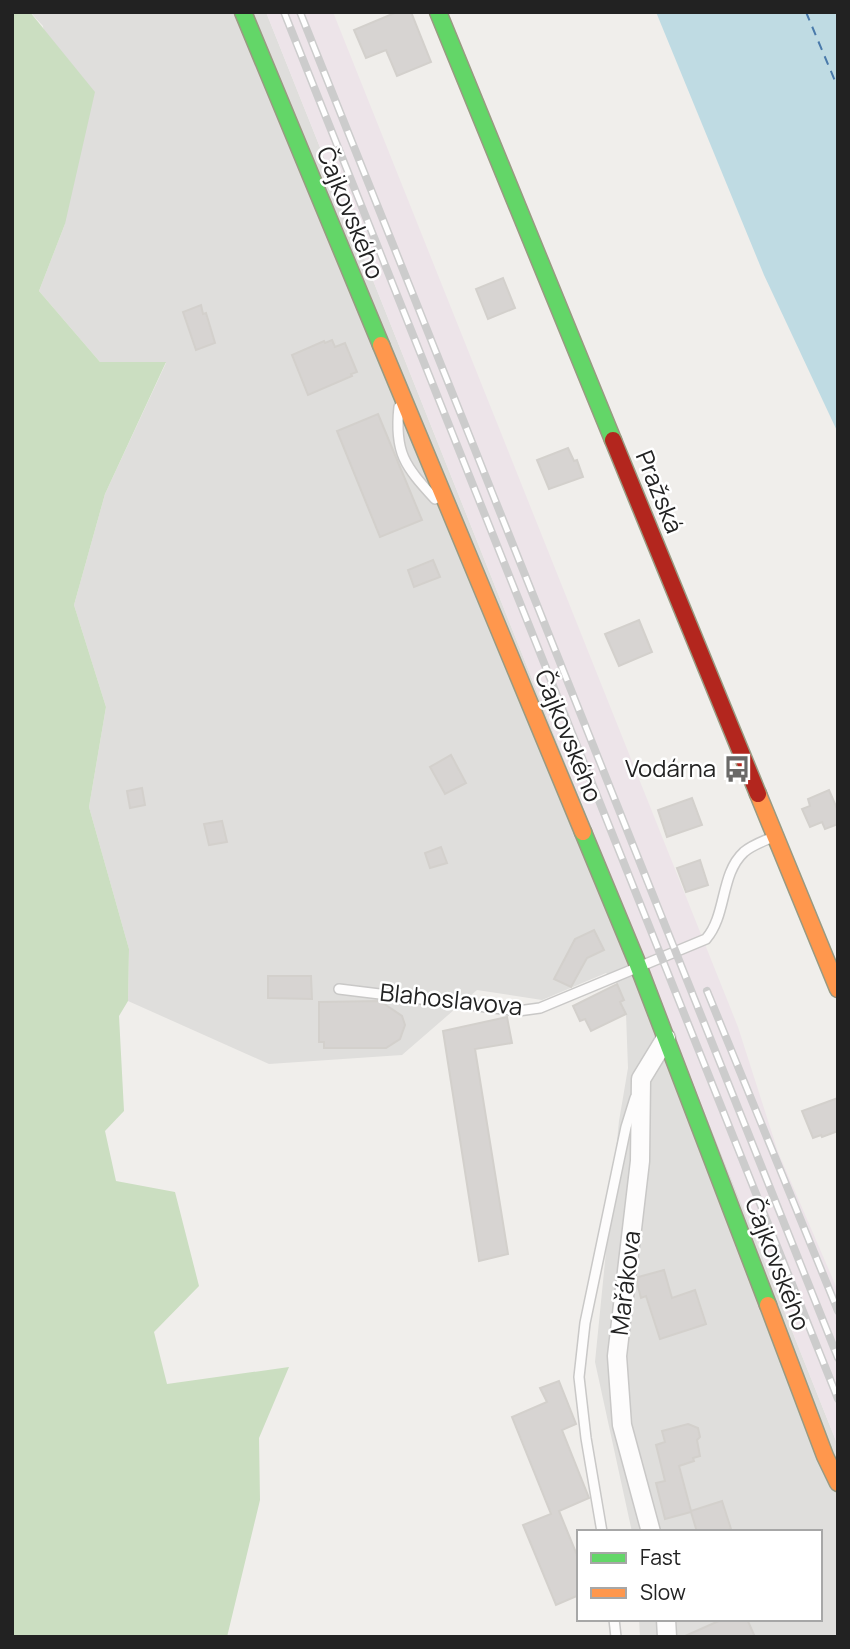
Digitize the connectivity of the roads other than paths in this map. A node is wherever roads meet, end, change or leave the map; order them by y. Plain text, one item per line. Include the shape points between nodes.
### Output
1 (243, 12) edge
2 (438, 12) edge
3 (400, 394) junction
4 (453, 519) junction
5 (775, 836) junction
6 (639, 967) junction
7 (339, 989) dead end
8 (838, 989) edge
9 (666, 1038) junction
10 (641, 1079) junction
11 (838, 1483) edge
12 (602, 1530) edge
13 (650, 1530) edge

1 - 3 street, Čajkovského
2 - 5 street, Pražská
3 - 4 street, Čajkovského
3 - 4 lane via 396,432 407,469
4 - 6 street, Čajkovského
5 - 6 lane, Blahoslavova via 750,848 737,861 715,927 706,939
5 - 8 street, Pražská
6 - 7 lane, Blahoslavova via 540,1008 518,1011
6 - 9 street, Čajkovského
9 - 10 street
9 - 11 street, Čajkovského
10 - 12 lane via 626,1127 587,1311 579,1377
10 - 13 street, Mařákova via 640,1161 617,1356 622,1425

